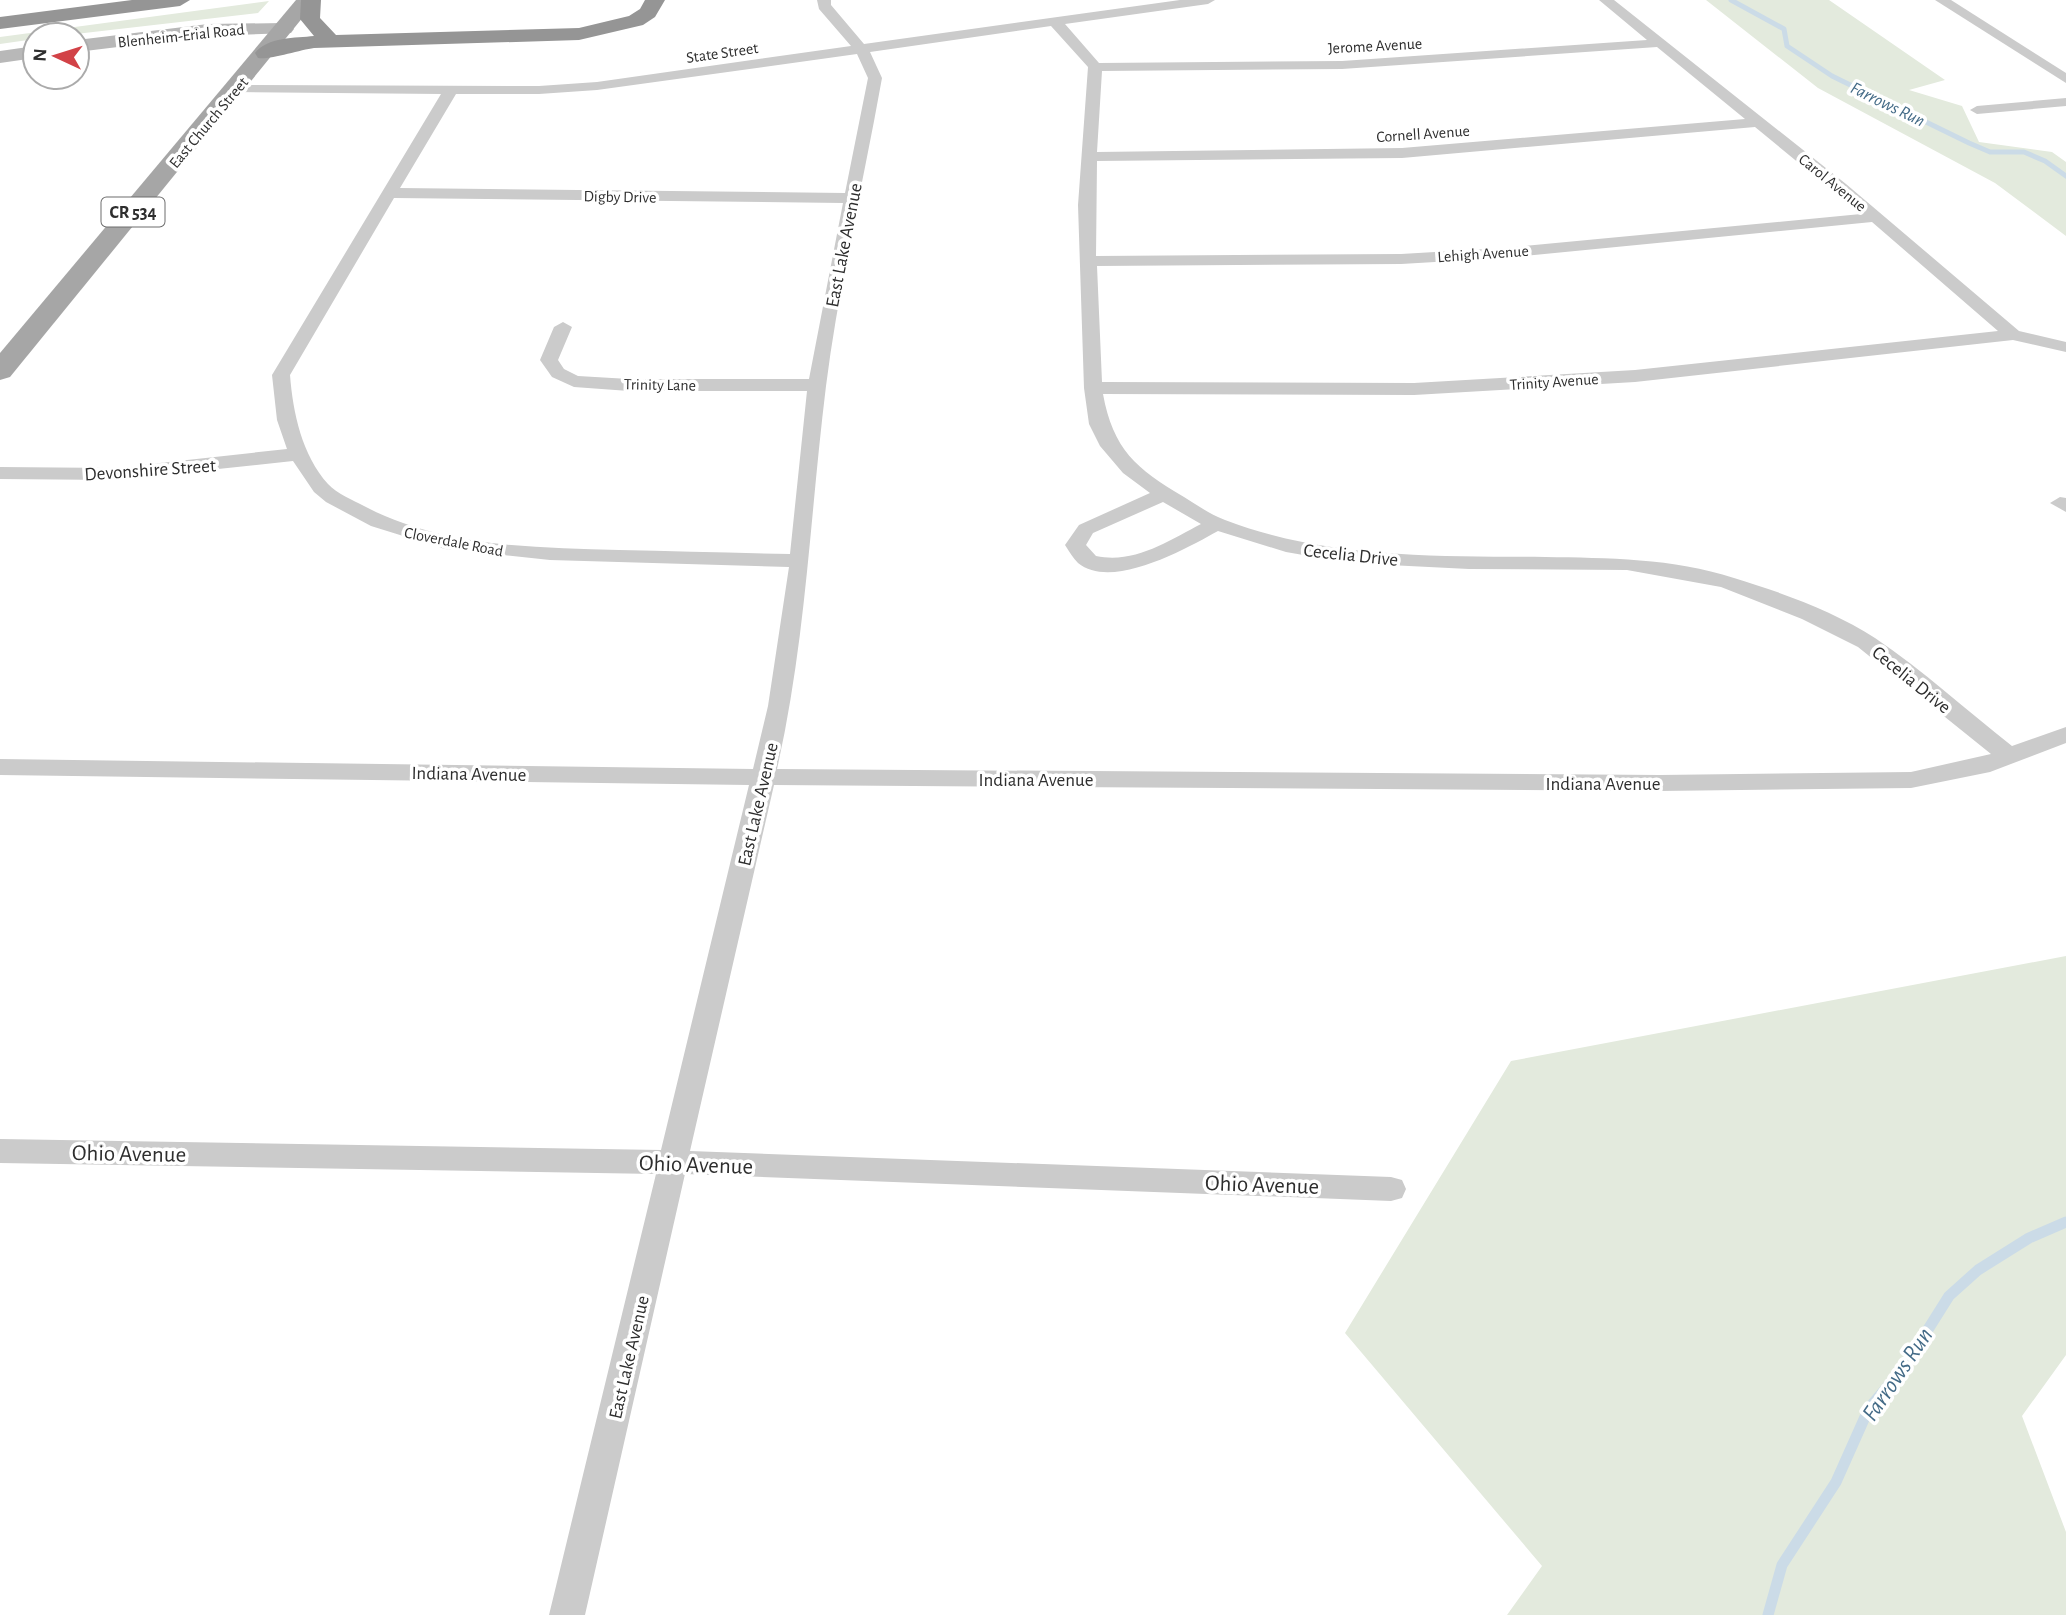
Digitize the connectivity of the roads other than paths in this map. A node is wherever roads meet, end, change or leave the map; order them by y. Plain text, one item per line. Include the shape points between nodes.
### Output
1 (180, 0) edge
2 (309, 0) edge
3 (655, 0) edge
4 (824, 0) edge
5 (1208, 0) edge
6 (1606, 0) edge
7 (1942, 0) edge
8 (0, 23) edge
9 (1056, 23) junction
10 (284, 29) junction
11 (325, 35) junction
12 (359, 40) junction
13 (1657, 43) junction
14 (91, 44) edge
15 (862, 51) junction
16 (266, 53) junction
17 (21, 54) edge
18 (0, 57) edge
19 (1095, 67) junction
20 (2066, 79) edge
21 (237, 88) junction
22 (450, 91) junction
23 (2066, 102) edge
24 (1977, 110) dead end
25 (1758, 122) junction
26 (1089, 157) junction
27 (388, 193) junction
28 (851, 198) junction
29 (1876, 217) junction
30 (1089, 261) junction
31 (563, 327) dead end
32 (2013, 335) junction
33 (2066, 347) edge
34 (5, 359) edge
35 (817, 385) junction
36 (1093, 388) junction
37 (299, 454) junction
38 (0, 473) edge
39 (1164, 494) junction
40 (1216, 524) junction
41 (800, 561) junction
42 (2066, 735) edge
43 (2010, 757) junction
44 (0, 767) edge
45 (763, 777) junction
46 (0, 1151) edge
47 (673, 1162) junction
48 (1391, 1189) dead end
49 (567, 1615) edge

1 - 8 highway
2 - 10 main road, East Church Street / CR 534
2 - 11 highway via 310,19
3 - 12 highway via 648,13 636,21 579,34
4 - 15 street, East Lake Avenue via 824,6
5 - 9 street, State Street
6 - 13 street, Carol Avenue
7 - 20 street
9 - 15 street, State Street
9 - 19 street
10 - 11 highway
10 - 14 main road, Blenheim-Erial Road via 208,30
10 - 16 main road, East Church Street / CR 534
11 - 12 highway
12 - 16 highway via 296,43
13 - 19 street, Jerome Avenue via 1342,65
13 - 25 street, Carol Avenue
15 - 22 street, State Street via 597,86
15 - 28 street, East Lake Avenue via 875,78
16 - 21 main road, East Church Street / CR 534
17 - 18 main road
19 - 26 street, Cecelia Drive
21 - 22 street, State Street
21 - 34 main road, East Church Street / CR 534
22 - 27 street, Cloverdale Road
23 - 24 street
25 - 26 street, Cornell Avenue via 1402,153
25 - 29 street, Carol Avenue
26 - 30 street, Cecelia Drive
27 - 28 street, Digby Drive
27 - 37 street, Cloverdale Road via 282,375 282,407
28 - 35 street, East Lake Avenue
29 - 30 street, Lehigh Avenue via 1401,259
29 - 32 street, Carol Avenue
30 - 36 street, Cecelia Drive
31 - 35 street, Trinity Lane via 549,360 558,373 574,381
32 - 33 street, Carol Avenue
32 - 36 street, Trinity Avenue via 1634,376 1414,389
35 - 41 street, East Lake Avenue
36 - 39 street, Cecelia Drive via 1099,424 1111,446 1130,469
37 - 38 street, Devonshire Street via 114,474
37 - 41 street, Cloverdale Road via 322,489 368,518 410,535 526,554
39 - 40 street, Cecelia Drive
39 - 40 street via 1086,529 1075,545 1089,561 1115,565 1144,559
40 - 43 street, Cecelia Drive via 1286,546 1349,557 1627,564 1726,582 1810,614 1866,642
41 - 45 street, East Lake Avenue via 780,706
42 - 43 street, Indiana Avenue
43 - 45 street, Indiana Avenue via 1911,780 1646,783
44 - 45 street, Indiana Avenue
45 - 47 street, East Lake Avenue
46 - 47 street, Ohio Avenue
47 - 48 street, Ohio Avenue
47 - 49 street, East Lake Avenue

